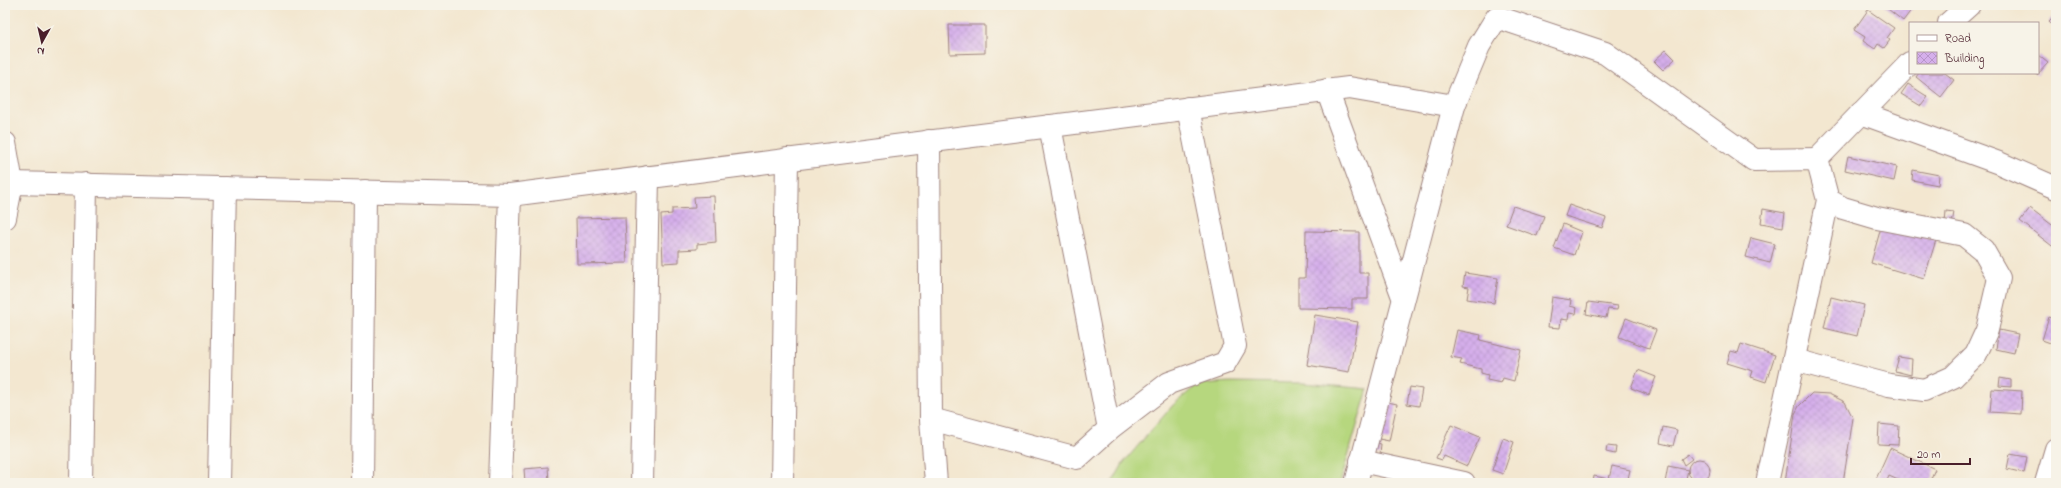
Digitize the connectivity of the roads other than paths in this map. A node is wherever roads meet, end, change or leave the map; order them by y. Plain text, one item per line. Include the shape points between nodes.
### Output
1 (1969, 5) edge
2 (1500, 11) edge
3 (1951, 22) edge
4 (1909, 64) edge
5 (1327, 90) junction
6 (1454, 106) junction
7 (1188, 108) junction
8 (1861, 113) junction
9 (1050, 126) junction
10 (929, 141) junction
11 (5, 143) edge
12 (1817, 159) junction
13 (787, 160) junction
14 (648, 177) junction
15 (12, 183) junction
16 (86, 184) junction
17 (225, 188) junction
18 (2056, 188) edge
19 (365, 191) junction
20 (510, 195) junction
21 (1828, 200) junction
22 (5, 218) edge
23 (1403, 297) junction
24 (1794, 360) junction
25 (931, 419) junction
26 (1109, 429) junction
27 (2056, 449) edge
28 (1361, 461) junction
29 (81, 483) edge
30 (219, 483) edge
31 (362, 483) edge
32 (500, 483) edge
33 (642, 483) edge
34 (782, 483) edge
35 (936, 483) edge
36 (1356, 483) edge
37 (1464, 483) edge
38 (1767, 483) edge
39 (2046, 483) edge

1 - 3 street
2 - 6 street via 1479,46
2 - 12 street via 1605,53 1754,160
4 - 8 street
5 - 6 street via 1350,88
5 - 7 street
5 - 23 street
6 - 23 street
7 - 9 street
7 - 26 street via 1236,346 1225,363 1169,383
8 - 12 street
8 - 18 street via 1999,163
9 - 10 street
9 - 26 street
10 - 13 street
10 - 25 street
11 - 15 street
12 - 21 street
13 - 14 street
13 - 34 street
14 - 20 street
14 - 33 street
15 - 16 street
15 - 22 street
16 - 17 street
16 - 29 street
17 - 19 street
17 - 30 street
19 - 20 street
19 - 31 street
20 - 32 street
21 - 24 street
21 - 24 street via 1843,208 1877,218 1964,235 1983,250 1999,278 1987,330 1976,354 1953,377 1924,390 1889,385
23 - 28 street
24 - 38 street
25 - 26 street via 1077,458
25 - 35 street
27 - 39 street
28 - 36 street
28 - 37 street

